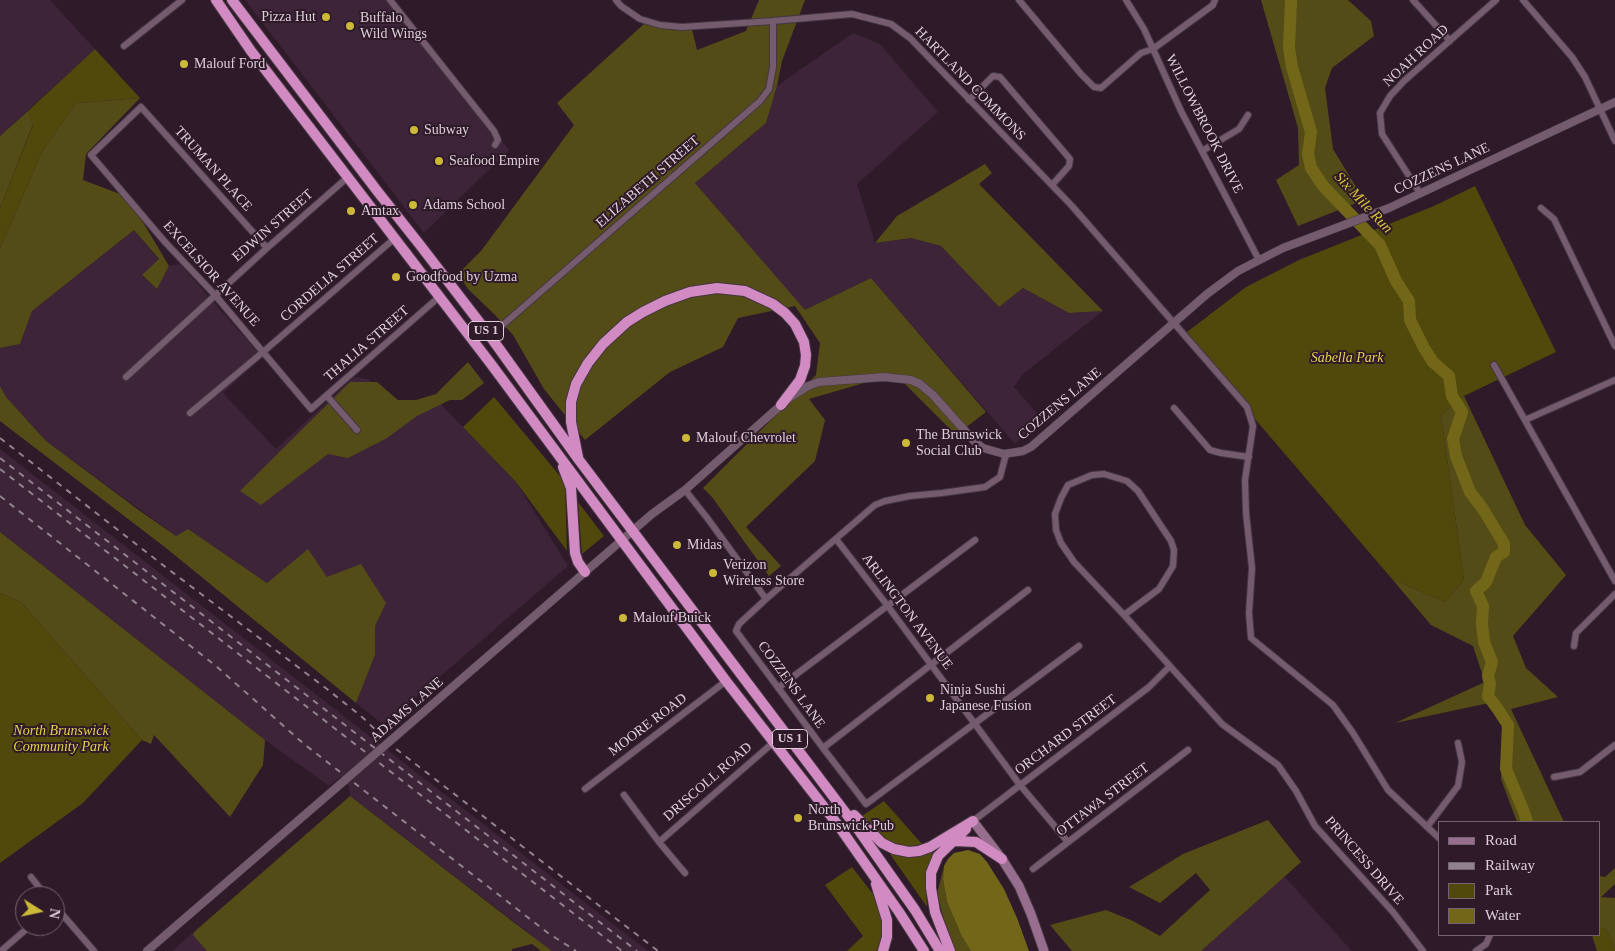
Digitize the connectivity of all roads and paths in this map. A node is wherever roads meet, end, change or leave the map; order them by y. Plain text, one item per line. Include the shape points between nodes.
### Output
1 (182, 0) edge
2 (232, 0) edge
3 (390, 0) edge
4 (616, 0) edge
5 (1019, 0) edge
6 (1136, 0) edge
7 (1215, 0) edge
8 (1414, 0) edge
9 (1496, 0) edge
10 (1523, 0) edge
11 (214, 1) edge
12 (1128, 3) edge
13 (773, 22) junction
14 (1450, 41) junction
15 (124, 46) dead end
16 (1153, 49) junction
17 (969, 100) junction
18 (1615, 102) edge
19 (141, 107) joint
20 (1600, 109) junction
21 (1248, 115) dead end
22 (1615, 142) edge
23 (495, 145) dead end
24 (1202, 151) junction
25 (348, 177) junction
26 (1052, 185) junction
27 (1420, 193) junction
28 (1541, 208) dead end
29 (395, 238) junction
30 (267, 248) junction
31 (1259, 260) junction
32 (215, 295) junction
33 (440, 297) junction
34 (1173, 324) junction
35 (490, 336) junction
36 (1615, 346) edge
37 (263, 352) junction
38 (1494, 365) dead end
39 (126, 377) dead end
40 (1615, 380) edge
41 (327, 396) junction
42 (781, 405) junction
43 (1174, 408) dead end
44 (311, 409) joint
45 (190, 413) dead end
46 (1525, 420) junction
47 (357, 430) dead end
48 (555, 450) junction
49 (1006, 454) junction
50 (1249, 457) junction
51 (579, 460) junction
52 (685, 490) junction
53 (633, 531) junction
54 (836, 538) junction
55 (623, 540) junction
56 (975, 540) dead end
57 (585, 572) junction
58 (1615, 581) edge
59 (1028, 590) dead end
60 (1615, 594) edge
61 (766, 599) junction
62 (887, 605) junction
63 (1124, 615) junction
64 (1079, 646) dead end
65 (1574, 646) dead end
66 (932, 665) junction
67 (1170, 666) junction
68 (726, 681) junction
69 (778, 688) junction
70 (975, 723) junction
71 (774, 741) junction
72 (1458, 743) dead end
73 (1615, 745) edge
74 (822, 748) junction
75 (1188, 750) dead end
76 (816, 773) junction
77 (1554, 777) dead end
78 (1020, 785) junction
79 (585, 789) dead end
80 (624, 794) dead end
81 (973, 820) junction
82 (1427, 827) junction
83 (1438, 837) edge
84 (954, 841) junction
85 (659, 842) junction
86 (1068, 842) junction
87 (1002, 859) junction
88 (1033, 869) dead end
89 (872, 871) junction
90 (685, 873) dead end
91 (31, 877) dead end
92 (38, 886) edge
93 (65, 918) edge
94 (18, 936) edge
95 (1490, 936) edge
96 (1, 951) edge
97 (94, 951) edge
98 (148, 951) edge
99 (883, 951) edge
100 (924, 951) edge
101 (940, 951) edge
102 (950, 951) edge
103 (1044, 951) edge
104 (1422, 951) edge
105 (1476, 951) edge

1 - 15 street
2 - 35 highway, US 1
3 - 23 street via 494,131 498,140
4 - 13 street, HARTLAND COMMONS via 640,19 660,25 682,27
5 - 16 street via 1094,87 1101,88 1141,53
6 - 12 street
7 - 16 street via 1213,6
8 - 14 street
9 - 14 street, NOAH ROAD
10 - 20 street via 1572,57
11 - 25 highway, US 1
12 - 16 street, WILLOWBROOK DRIVE
13 - 17 street, HARTLAND COMMONS via 852,14 891,24 910,38
13 - 35 street, ELIZABETH STREET via 773,67 769,88 760,101
14 - 27 street, NOAH ROAD via 1390,96 1380,113 1382,134
16 - 24 street, WILLOWBROOK DRIVE via 1180,112
17 - 26 street, HARTLAND COMMONS
17 - 26 street via 993,76 1000,78 1070,159 1069,166
18 - 20 street, COZZENS LANE
19 - 30 street, TRUMAN PLACE
19 - 32 street, EXCELSIOR AVENUE via 91,155 164,242
20 - 22 street
20 - 27 street, COZZENS LANE
21 - 24 street via 1239,129
24 - 31 street, WILLOWBROOK DRIVE
25 - 29 highway, US 1
25 - 30 street, EDWIN STREET
26 - 34 street, HARTLAND COMMONS
27 - 31 street, COZZENS LANE
28 - 36 street via 1554,219
29 - 33 highway, US 1
29 - 37 street, CORDELIA STREET
30 - 32 street, EDWIN STREET
31 - 34 street, COZZENS LANE via 1222,282
32 - 37 street, EXCELSIOR AVENUE
32 - 39 street, EDWIN STREET
33 - 41 street, THALIA STREET
33 - 48 highway, US 1
34 - 49 street, COZZENS LANE via 1031,447
34 - 50 street, HARTLAND COMMONS via 1247,407 1253,426
35 - 51 highway, US 1
37 - 44 street, EXCELSIOR AVENUE
37 - 45 street, CORDELIA STREET
38 - 46 street
40 - 46 street
41 - 44 street, THALIA STREET
41 - 47 street
42 - 49 street, ADAMS LANE via 819,382 906,378 928,390 975,442 992,452
42 - 51 highway via 800,380 806,361 804,342 791,318 773,304 745,291 717,288 690,292 665,301 627,322 588,363 576,384 571,409
42 - 52 street, ADAMS LANE
43 - 50 street via 1210,450
46 - 58 street
48 - 55 highway, US 1
48 - 57 highway via 570,484 575,553
49 - 54 street, COZZENS LANE via 1000,477 990,485 884,501
50 - 82 street via 1245,480 1252,568 1248,613 1251,638 1334,705 1388,790
51 - 53 highway, US 1
52 - 53 street, ADAMS LANE
52 - 61 street
53 - 55 street, ADAMS LANE
53 - 76 highway, US 1
54 - 61 street, COZZENS LANE
54 - 62 street, ARLINGTON AVENUE
55 - 57 street, ADAMS LANE
55 - 68 highway, US 1
56 - 62 street
57 - 98 street, ADAMS LANE, bridge
59 - 66 street
60 - 65 street via 1576,633
61 - 69 street, COZZENS LANE via 739,624 736,631
62 - 66 street, ARLINGTON AVENUE
62 - 69 street
63 - 63 street, PRINCESS DRIVE via 1074,562 1056,530 1055,514 1068,485 1092,475 1104,474 1127,481 1138,491 1172,541 1173,566 1159,589
63 - 67 street, PRINCESS DRIVE
64 - 70 street
66 - 70 street, ARLINGTON AVENUE
66 - 74 street
67 - 78 street, ORCHARD STREET via 1149,688
67 - 104 street, PRINCESS DRIVE via 1222,724 1278,765 1315,826 1393,912
68 - 71 highway, US 1
68 - 79 street, MOORE ROAD
69 - 74 street, COZZENS LANE
70 - 74 street, COZZENS LANE via 866,804
70 - 78 street, ARLINGTON AVENUE
71 - 85 street, DRISCOLL ROAD
71 - 89 highway, US 1
72 - 82 street via 1462,762 1458,786
73 - 77 street via 1580,772
75 - 86 street, OTTAWA STREET
76 - 81 highway via 873,836 894,850 925,849
76 - 101 highway, US 1 via 888,870
78 - 81 street, ORCHARD STREET
78 - 86 street, ARLINGTON AVENUE
80 - 85 street
81 - 84 highway
81 - 87 main road
82 - 83 street
84 - 87 highway via 976,842
84 - 102 highway via 938,856 931,880 935,912
85 - 90 street
86 - 88 street, OTTAWA STREET
87 - 103 main road via 1025,899
89 - 99 highway via 887,920
89 - 100 highway, US 1
91 - 92 street
93 - 97 street
94 - 96 street
95 - 105 street via 1486,944

